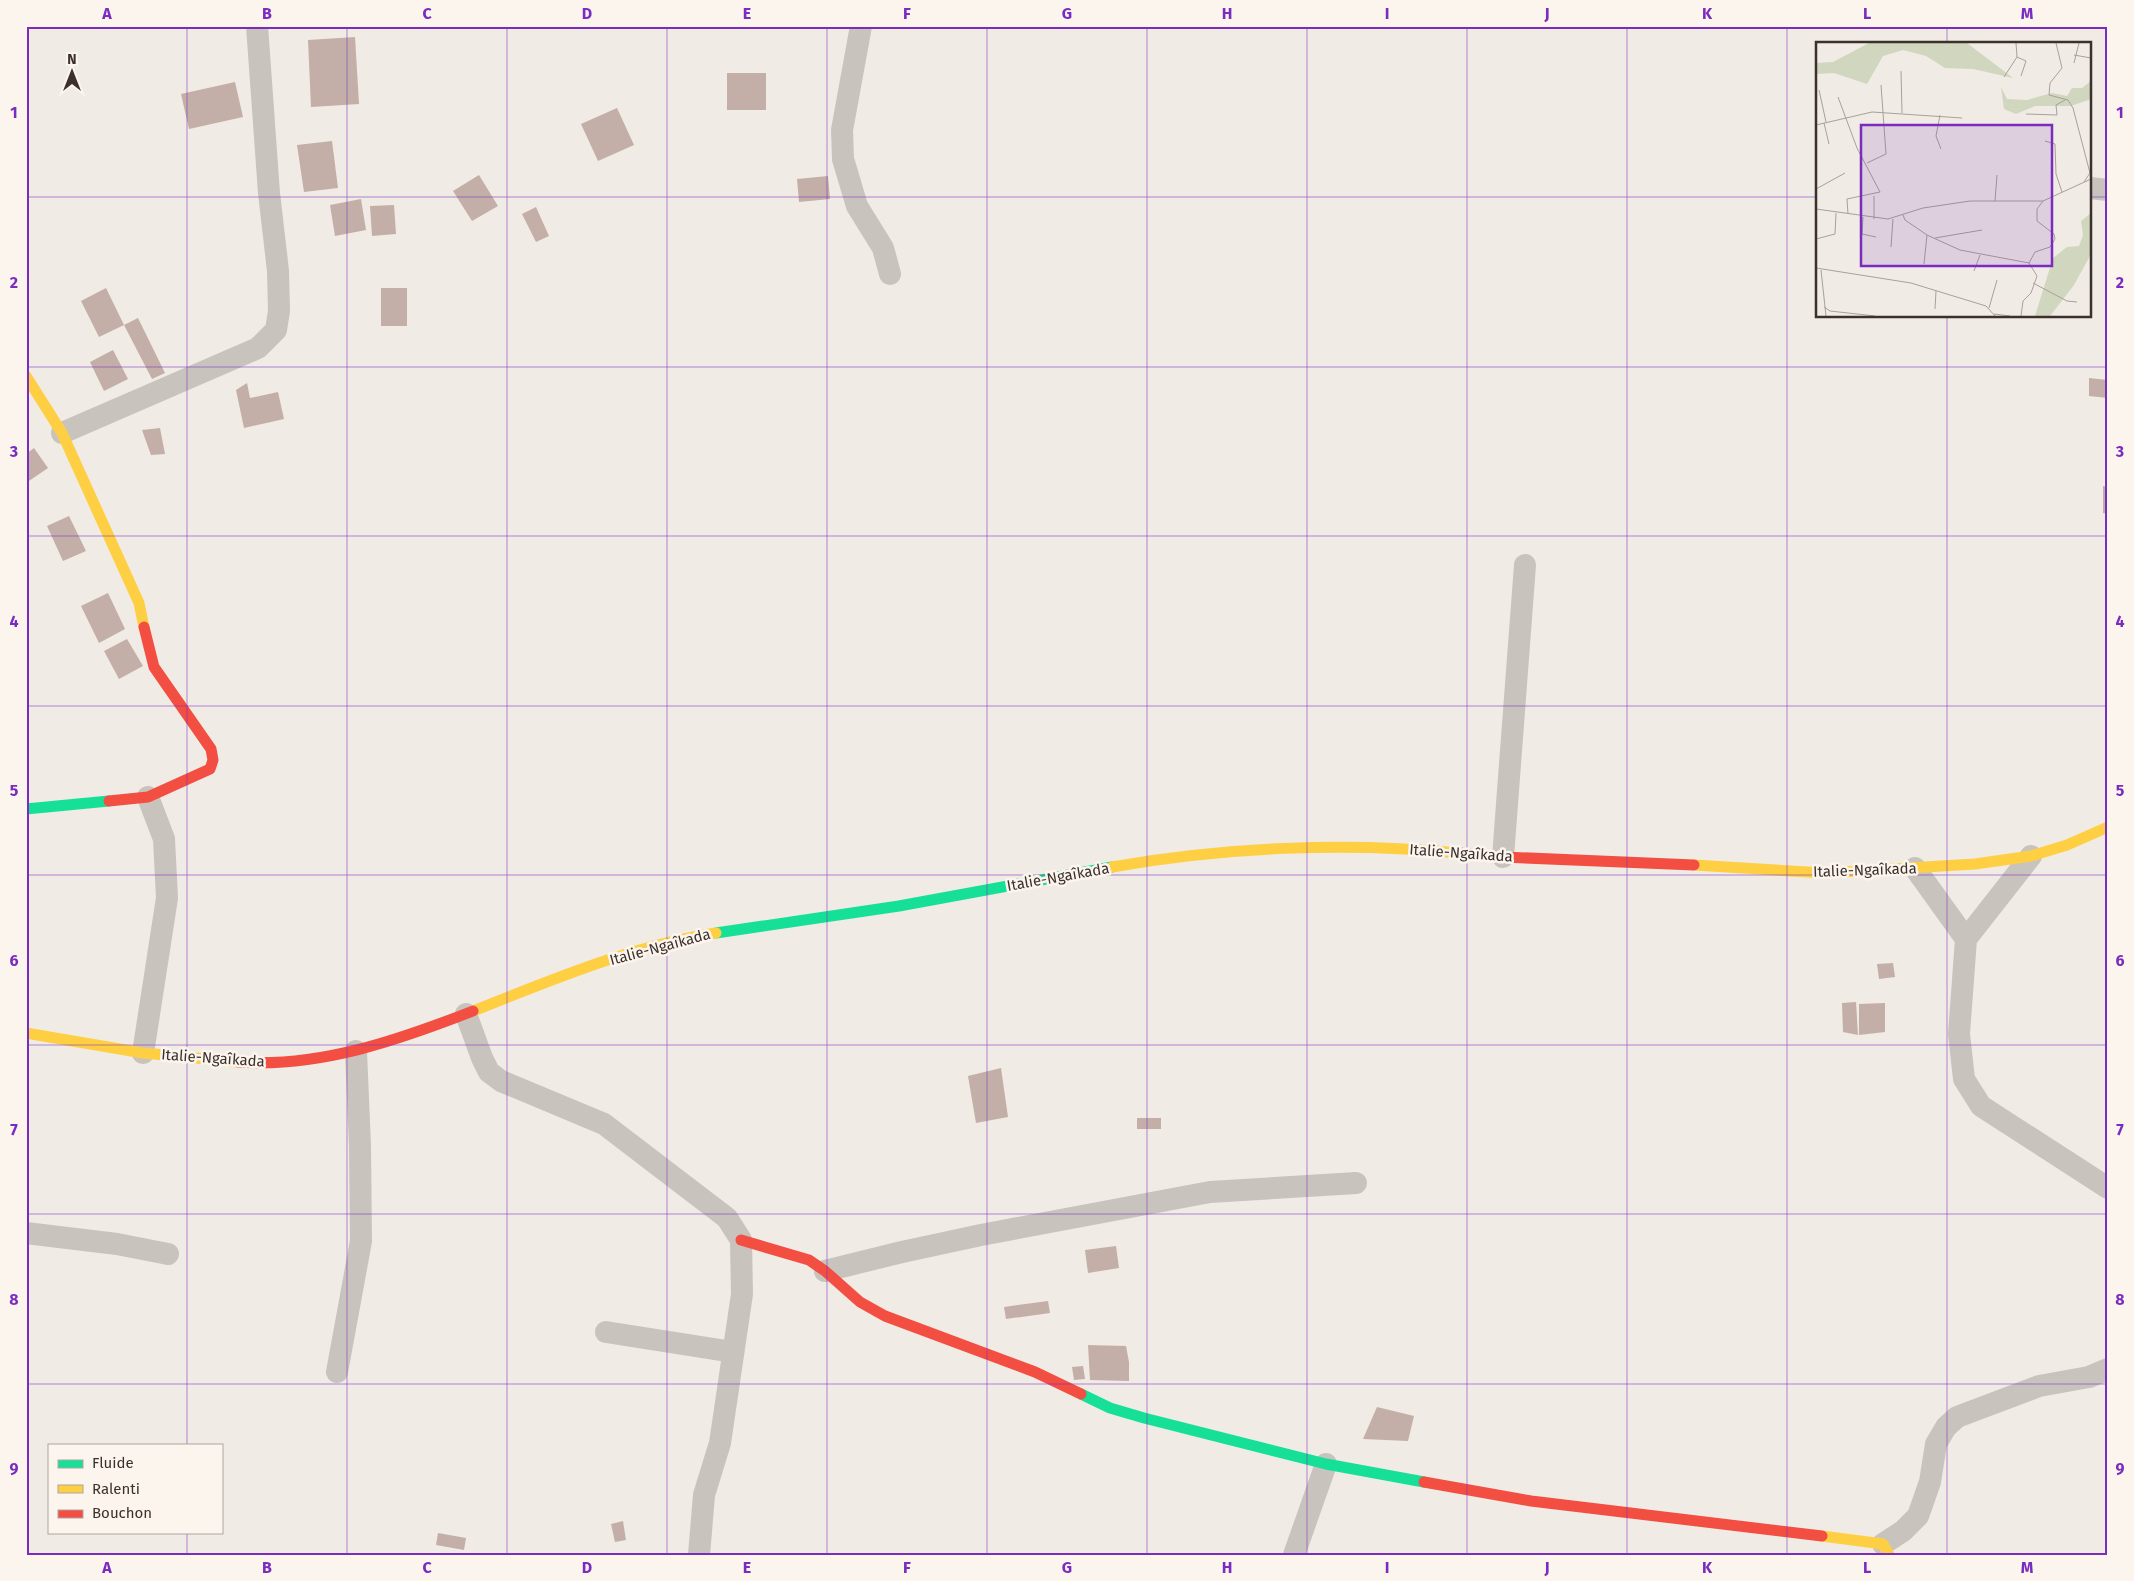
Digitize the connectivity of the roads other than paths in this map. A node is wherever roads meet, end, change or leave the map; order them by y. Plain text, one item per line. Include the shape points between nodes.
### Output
1 (256, 26) edge
2 (861, 26) edge
3 (2092, 188) edge
4 (2108, 190) edge
5 (890, 274) dead end
6 (26, 376) edge
7 (62, 433) junction
8 (1525, 565) dead end
9 (148, 797) junction
10 (26, 809) edge
11 (2108, 827) edge
12 (2031, 856) junction
13 (1503, 857) junction
14 (1915, 868) junction
15 (1966, 939) junction
16 (466, 1014) junction
17 (26, 1033) edge
18 (356, 1051) junction
19 (143, 1053) junction
20 (1356, 1183) dead end
21 (2108, 1188) edge
22 (26, 1233) edge
23 (741, 1240) junction
24 (168, 1254) dead end
25 (825, 1271) junction
26 (606, 1332) dead end
27 (733, 1352) junction
28 (2108, 1369) edge
29 (337, 1372) dead end
30 (1326, 1464) junction
31 (1886, 1549) edge
32 (699, 1554) edge
33 (1294, 1555) edge

1 - 7 street via 278,271 276,330 258,348
2 - 5 street via 842,130 843,159 857,206 883,248
3 - 4 street
6 - 7 street
7 - 9 street via 139,603 154,667 211,749 213,760 210,769
8 - 13 street
9 - 10 street
9 - 19 street via 164,839 167,898
11 - 12 street, Italie-Ngaîkada
12 - 14 street, Italie-Ngaîkada
12 - 15 street
13 - 14 street, Italie-Ngaîkada via 1634,861 1824,873
13 - 16 street, Italie-Ngaîkada via 1358,847 1219,852 1146,861 899,906 696,936 579,970
14 - 15 street
15 - 21 street via 1959,1034 1964,1078 1981,1106
16 - 18 street, Italie-Ngaîkada
16 - 23 street via 489,1072 501,1081 604,1124 727,1218
17 - 19 street, Italie-Ngaîkada
18 - 19 street, Italie-Ngaîkada via 299,1061 241,1062
18 - 29 street via 361,1241
20 - 25 street via 1210,1192 982,1235
22 - 24 street
23 - 25 street via 809,1260
23 - 27 street via 742,1294
25 - 30 street via 860,1302 886,1316 1036,1372 1110,1408
26 - 27 street
27 - 32 street via 720,1442 704,1495
28 - 31 street via 2089,1377 2039,1386 1957,1417 1946,1427 1936,1444 1930,1482 1918,1516
30 - 31 street via 1531,1501 1866,1540
30 - 33 street

